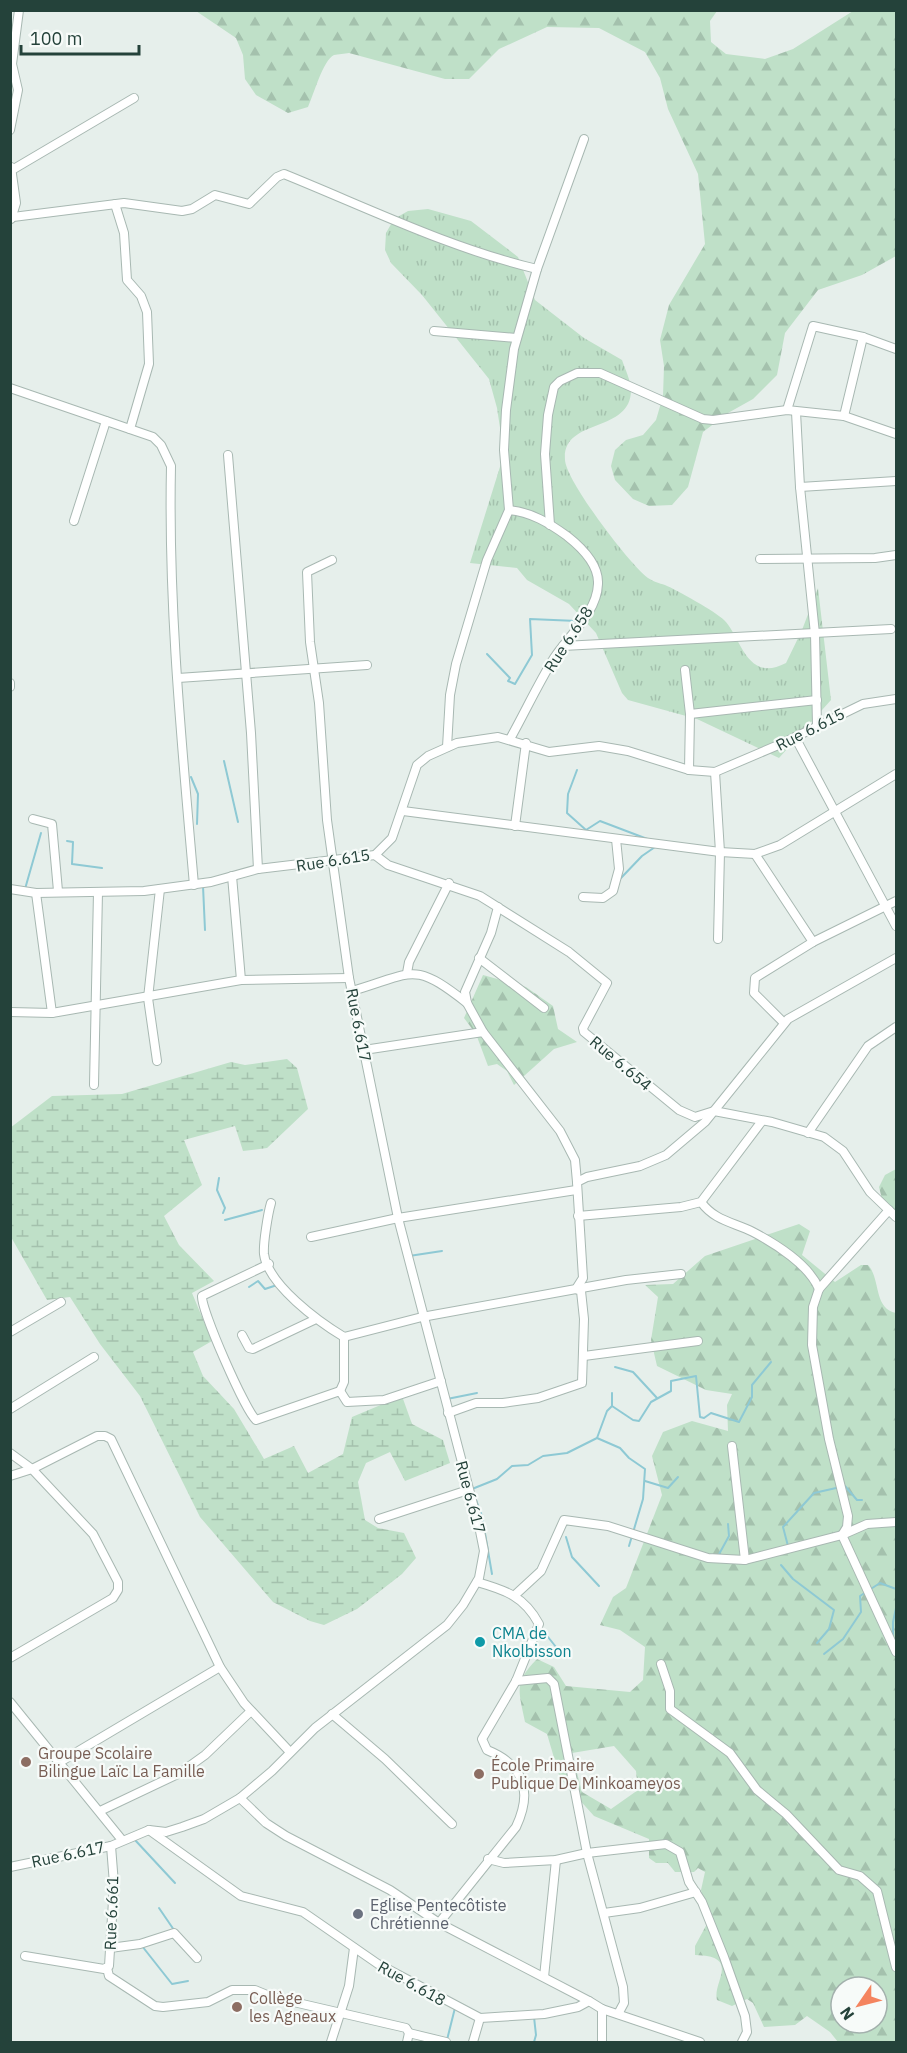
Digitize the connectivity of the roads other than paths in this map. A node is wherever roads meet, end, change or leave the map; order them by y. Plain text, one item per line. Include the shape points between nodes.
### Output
1 (19, 10) edge
2 (11, 63) edge
3 (134, 98) dead end
4 (10, 130) edge
5 (584, 139) dead end
6 (11, 168) edge
7 (115, 204) junction
8 (12, 219) edge
9 (537, 269) junction
10 (434, 331) dead end
11 (863, 337) junction
12 (516, 338) junction
13 (897, 349) edge
14 (10, 388) edge
15 (787, 410) junction
16 (796, 412) junction
17 (844, 416) junction
18 (106, 421) junction
19 (130, 429) junction
20 (897, 434) edge
21 (228, 455) dead end
22 (897, 480) edge
23 (800, 487) junction
24 (509, 510) junction
25 (74, 521) dead end
26 (550, 525) junction
27 (897, 555) edge
28 (760, 559) dead end
29 (809, 559) junction
30 (332, 560) dead end
31 (891, 630) dead end
32 (815, 634) junction
33 (563, 646) junction
34 (367, 665) dead end
35 (314, 668) junction
36 (685, 670) dead end
37 (246, 672) junction
38 (178, 678) junction
39 (897, 699) edge
40 (817, 700) junction
41 (690, 714) junction
42 (817, 725) junction
43 (795, 737) junction
44 (510, 739) junction
45 (526, 743) junction
46 (447, 747) junction
47 (689, 770) junction
48 (715, 772) junction
49 (897, 774) edge
50 (403, 811) junction
51 (835, 811) junction
52 (33, 819) dead end
53 (515, 826) junction
54 (616, 839) junction
55 (720, 852) junction
56 (755, 854) junction
57 (375, 855) junction
58 (331, 860) junction
59 (258, 869) junction
60 (232, 876) junction
61 (449, 883) junction
62 (194, 885) junction
63 (10, 889) edge
64 (160, 889) junction
65 (58, 891) junction
66 (98, 891) junction
67 (36, 893) junction
68 (582, 897) dead end
69 (897, 901) edge
70 (885, 906) junction
71 (498, 908) junction
72 (897, 926) edge
73 (718, 939) dead end
74 (813, 942) junction
75 (479, 958) junction
76 (897, 958) edge
77 (407, 973) junction
78 (349, 978) junction
79 (241, 980) junction
80 (352, 991) junction
81 (148, 998) junction
82 (467, 1003) junction
83 (94, 1007) junction
84 (544, 1008) dead end
85 (10, 1012) edge
86 (52, 1013) junction
87 (784, 1023) junction
88 (897, 1027) edge
89 (483, 1032) junction
90 (364, 1050) junction
91 (157, 1061) dead end
92 (94, 1085) dead end
93 (714, 1111) junction
94 (762, 1121) junction
95 (808, 1133) junction
96 (577, 1186) junction
97 (701, 1202) junction
98 (271, 1203) dead end
99 (893, 1211) edge
100 (578, 1216) junction
101 (398, 1218) junction
102 (311, 1237) dead end
103 (269, 1264) junction
104 (681, 1274) dead end
105 (576, 1289) junction
106 (819, 1289) junction
107 (61, 1302) dead end
108 (422, 1317) junction
109 (314, 1320) junction
110 (11, 1329) edge
111 (242, 1335) dead end
112 (344, 1337) junction
113 (698, 1341) dead end
114 (584, 1356) junction
115 (94, 1358) dead end
116 (441, 1382) junction
117 (340, 1391) junction
118 (10, 1409) edge
119 (448, 1413) junction
120 (732, 1446) dead end
121 (10, 1453) edge
122 (32, 1469) junction
123 (10, 1476) edge
124 (468, 1490) junction
125 (379, 1519) dead end
126 (897, 1522) edge
127 (842, 1535) junction
128 (745, 1560) junction
129 (477, 1582) junction
130 (515, 1595) junction
131 (897, 1652) edge
132 (10, 1658) edge
133 (661, 1664) dead end
134 (220, 1667) junction
135 (516, 1681) junction
136 (10, 1702) edge
137 (251, 1711) junction
138 (332, 1714) junction
139 (290, 1752) junction
140 (60, 1762) junction
141 (240, 1798) junction
142 (100, 1811) junction
143 (452, 1824) dead end
144 (150, 1830) junction
145 (122, 1840) junction
146 (111, 1846) junction
147 (587, 1853) junction
148 (488, 1859) junction
149 (556, 1860) junction
150 (10, 1867) edge
151 (696, 1892) junction
152 (604, 1912) junction
153 (439, 1923) junction
154 (110, 1948) junction
155 (354, 1948) junction
156 (25, 1956) dead end
157 (197, 1958) dead end
158 (897, 1967) edge
159 (107, 1968) junction
160 (544, 1977) junction
161 (590, 2001) junction
162 (602, 2008) junction
163 (339, 2012) junction
164 (618, 2014) junction
165 (480, 2018) junction
166 (409, 2033) junction
167 (331, 2043) edge
168 (407, 2043) edge
169 (446, 2043) edge
170 (473, 2043) edge
171 (602, 2043) edge
172 (700, 2043) edge
173 (741, 2043) edge

1 - 2 street
2 - 4 street via 18,90
3 - 6 street
5 - 9 street
6 - 8 street via 16,203
7 - 8 street
7 - 9 street via 182,212 215,195 249,204 284,174 417,230
7 - 19 street via 124,233 127,280 141,296 147,312 149,364
9 - 12 street
10 - 12 street
11 - 13 street
11 - 15 street via 813,326
11 - 17 street
12 - 24 street via 504,440
14 - 18 street
15 - 16 street
15 - 26 street via 703,419 600,373 568,376 554,387 548,415 545,454
16 - 17 street
16 - 23 street
17 - 20 street
18 - 19 street
18 - 25 street
19 - 38 street via 153,437 171,466 169,548
21 - 37 street
22 - 23 street
23 - 29 street
24 - 26 street, Rue 6.658 via 529,513
24 - 46 street via 487,560 456,664
26 - 33 street, Rue 6.658 via 581,549 592,563 598,583 585,616
27 - 29 street
28 - 29 street
29 - 32 street
30 - 35 street, Rue 6.617 via 307,572
31 - 32 street
32 - 33 street
32 - 40 street
33 - 44 street, Rue 6.658
34 - 35 street
35 - 37 street
35 - 58 street, Rue 6.617
36 - 41 street
37 - 38 street
37 - 59 street
38 - 62 street
39 - 42 street, Rue 6.615 via 863,704
40 - 41 street
40 - 42 street
41 - 47 street
42 - 43 street, Rue 6.615
43 - 48 street, Rue 6.615
43 - 51 street
44 - 45 street, Rue 6.615
44 - 46 street, Rue 6.615 via 481,738
45 - 47 street, Rue 6.615 via 549,752 604,747
45 - 53 street
46 - 50 street, Rue 6.615 via 417,765
47 - 48 street, Rue 6.615
48 - 55 street
49 - 51 street
50 - 53 street
50 - 57 street, Rue 6.615 via 392,838
51 - 56 street via 780,844
51 - 70 street
52 - 65 street via 52,825
53 - 54 street
54 - 55 street
54 - 68 street via 619,868 612,891 603,898
55 - 56 street
55 - 73 street
56 - 74 street
57 - 58 street, Rue 6.615
57 - 61 street, Rue 6.654 via 388,865
58 - 59 street, Rue 6.615
58 - 78 street, Rue 6.617
59 - 60 street, Rue 6.615
60 - 62 street, Rue 6.615
60 - 79 street
61 - 71 street, Rue 6.654
61 - 77 street
62 - 64 street, Rue 6.615
63 - 67 street, Rue 6.615
64 - 66 street, Rue 6.615
64 - 81 street
65 - 66 street, Rue 6.615
65 - 67 street, Rue 6.615
66 - 83 street
67 - 86 street
69 - 70 street
70 - 72 street
70 - 74 street
71 - 75 street
71 - 93 street, Rue 6.654 via 569,952 607,983 583,1028 585,1032 679,1110 695,1117
74 - 87 street via 753,983 754,993
75 - 82 street via 466,987
75 - 84 street
76 - 87 street
77 - 80 street
77 - 82 street via 432,977
78 - 79 street
78 - 80 street, Rue 6.617
79 - 81 street
80 - 90 street, Rue 6.617
81 - 83 street
81 - 91 street
82 - 89 street
83 - 86 street
83 - 92 street
85 - 86 street
87 - 93 street
88 - 95 street via 868,1046
89 - 90 street
89 - 96 street via 564,1138 576,1160
90 - 101 street, Rue 6.617
93 - 94 street, Rue 6.654
93 - 96 street via 666,1155 640,1166 587,1177
94 - 95 street, Rue 6.654
94 - 97 street
95 - 99 street, Rue 6.654 via 837,1145 870,1192
96 - 100 street
96 - 101 street
97 - 100 street
97 - 106 street via 711,1215 753,1232 786,1254 814,1277
98 - 103 street via 264,1253
99 - 106 street
100 - 105 street via 583,1278
101 - 102 street
101 - 108 street, Rue 6.617
103 - 109 street via 285,1291
103 - 117 street via 202,1296 252,1416 260,1421
104 - 105 street
105 - 108 street
105 - 114 street via 581,1291
106 - 127 street via 813,1307 812,1345 848,1516
107 - 110 street
108 - 112 street
108 - 116 street, Rue 6.617
109 - 111 street via 253,1349
109 - 112 street
112 - 117 street via 344,1382
113 - 114 street
114 - 119 street via 582,1383 538,1398 476,1403
115 - 118 street
116 - 117 street via 384,1400 347,1402
116 - 119 street, Rue 6.617
119 - 124 street, Rue 6.617
120 - 128 street
121 - 122 street
122 - 123 street
122 - 132 street via 93,1534 118,1582 118,1590 113,1598
122 - 134 street via 96,1436 111,1439
124 - 125 street
124 - 129 street, Rue 6.617 via 484,1551
126 - 127 street via 867,1524
127 - 128 street
127 - 131 street
128 - 130 street via 708,1558 608,1526 564,1520 541,1571
129 - 130 street
129 - 138 street, Rue 6.617 via 447,1624
130 - 135 street via 539,1624
133 - 158 street via 670,1691 670,1709 730,1753 757,1790 786,1814 839,1870 860,1876 877,1892
134 - 137 street
134 - 140 street
135 - 147 street via 548,1678 554,1684
135 - 148 street via 482,1739 487,1750 506,1758 520,1776 525,1792 524,1810 516,1827
136 - 140 street
137 - 139 street
137 - 142 street via 187,1768
138 - 139 street, Rue 6.617
138 - 143 street
139 - 141 street, Rue 6.617
140 - 142 street
141 - 144 street, Rue 6.617 via 204,1820 166,1832
141 - 153 street via 286,1836 390,1890
142 - 145 street
144 - 145 street, Rue 6.617
144 - 155 street, Rue 6.618 via 241,1896 303,1912
145 - 146 street, Rue 6.617
146 - 150 street, Rue 6.617
146 - 154 street, Rue 6.661 via 114,1884
147 - 149 street
147 - 151 street via 666,1844 680,1852
147 - 152 street
148 - 149 street via 504,1863
148 - 153 street
149 - 160 street
151 - 152 street via 640,1908
151 - 173 street via 745,2016 747,2032
152 - 164 street via 623,1987 624,2003
153 - 160 street
154 - 157 street via 174,1933
154 - 159 street, Rue 6.661
155 - 163 street via 349,1986
155 - 165 street, Rue 6.618 via 408,1982
156 - 159 street, Rue 6.661
159 - 163 street via 109,1976 155,2006 208,2002 232,1990 255,1990
160 - 161 street
161 - 162 street
161 - 165 street via 544,2014
162 - 164 street
162 - 171 street
163 - 166 street via 406,2028
163 - 167 street
164 - 172 street
165 - 170 street
166 - 168 street
166 - 169 street

